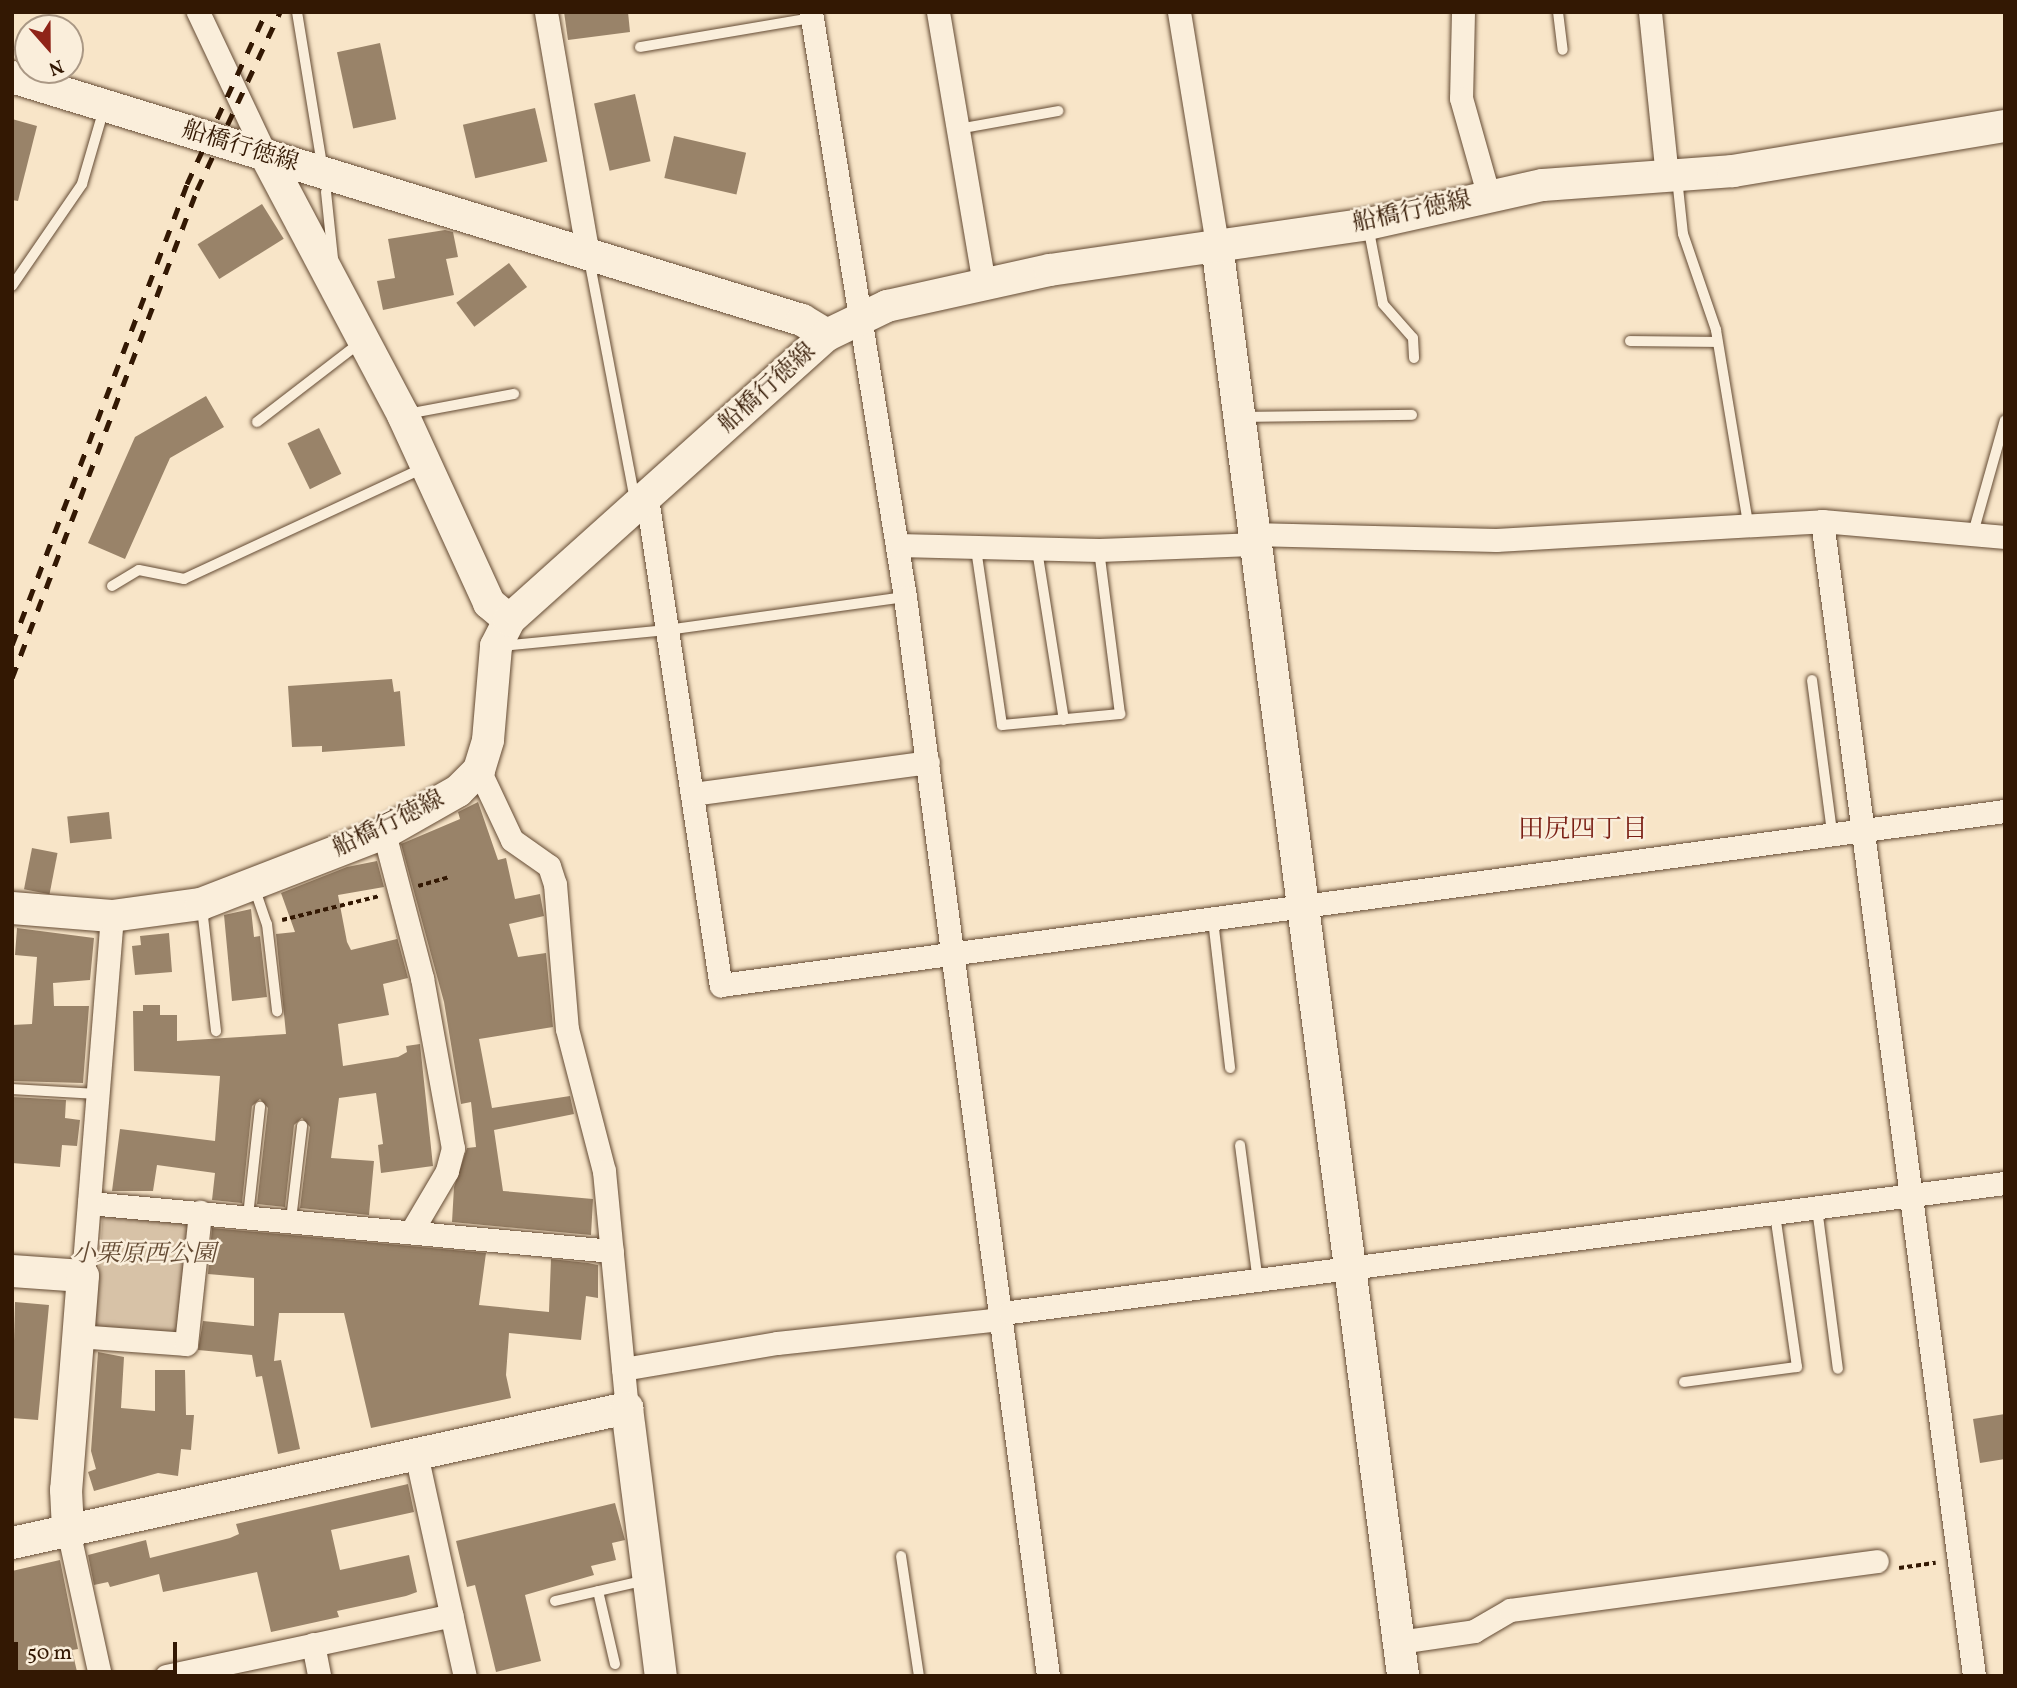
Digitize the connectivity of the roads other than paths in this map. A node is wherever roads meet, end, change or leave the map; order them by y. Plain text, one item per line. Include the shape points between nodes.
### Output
1 (198, 12) edge
2 (297, 12) edge
3 (546, 12) edge
4 (938, 12) edge
5 (1179, 12) edge
6 (1464, 12) edge
7 (1558, 12) edge
8 (1650, 12) edge
9 (811, 15) edge
10 (640, 47) dead end
11 (1563, 50) dead end
12 (12, 77) edge
13 (104, 106) junction
14 (1058, 111) dead end
15 (2005, 126) edge
16 (958, 129) junction
17 (267, 158) junction
18 (1672, 175) junction
19 (324, 182) junction
20 (1489, 197) junction
21 (1368, 224) junction
22 (1217, 245) junction
23 (588, 255) junction
24 (984, 284) junction
25 (12, 286) edge
26 (337, 292) junction
27 (862, 316) junction
28 (827, 335) junction
29 (362, 341) junction
30 (1630, 341) dead end
31 (1717, 342) junction
32 (1414, 358) dead end
33 (514, 394) dead end
34 (402, 415) junction
35 (1412, 415) dead end
36 (1240, 417) junction
37 (2005, 420) edge
38 (257, 422) dead end
39 (427, 466) junction
40 (642, 502) junction
41 (1822, 521) junction
42 (1748, 523) junction
43 (1973, 533) junction
44 (2005, 537) edge
45 (1252, 539) junction
46 (898, 545) junction
47 (976, 549) junction
48 (1037, 550) junction
49 (1099, 550) junction
50 (112, 586) dead end
51 (905, 597) junction
52 (667, 630) junction
53 (503, 633) junction
54 (1812, 680) dead end
55 (1064, 720) junction
56 (928, 762) junction
57 (480, 770) junction
58 (692, 794) junction
59 (2005, 811) edge
60 (1862, 830) junction
61 (1832, 832) junction
62 (384, 833) junction
63 (253, 884) junction
64 (201, 904) junction
65 (1301, 906) junction
66 (12, 908) edge
67 (112, 916) junction
68 (1213, 920) junction
69 (949, 951) junction
70 (276, 1011) dead end
71 (216, 1031) dead end
72 (1230, 1068) dead end
73 (12, 1089) edge
74 (97, 1094) junction
75 (260, 1107) dead end
76 (302, 1126) dead end
77 (1240, 1145) dead end
78 (2005, 1183) edge
79 (1914, 1196) junction
80 (89, 1203) junction
81 (1817, 1208) junction
82 (200, 1212) junction
83 (1775, 1214) junction
84 (248, 1216) junction
85 (291, 1220) junction
86 (411, 1232) junction
87 (612, 1251) junction
88 (12, 1270) edge
89 (1348, 1270) junction
90 (83, 1276) junction
91 (1258, 1281) junction
92 (1001, 1315) junction
93 (78, 1336) junction
94 (623, 1369) junction
95 (1838, 1369) dead end
96 (1684, 1382) dead end
97 (626, 1408) junction
98 (416, 1454) junction
99 (68, 1530) junction
100 (12, 1542) edge
101 (901, 1556) dead end
102 (1877, 1561) road end
103 (648, 1579) junction
104 (598, 1591) junction
105 (555, 1601) dead end
106 (452, 1615) junction
107 (1399, 1642) junction
108 (313, 1644) junction
109 (615, 1664) dead end
110 (100, 1676) edge
111 (168, 1676) edge
112 (319, 1676) edge
113 (465, 1676) edge
114 (661, 1676) edge
115 (919, 1676) edge
116 (1048, 1676) edge
117 (1404, 1676) edge
118 (1974, 1676) edge

1 - 17 street
2 - 19 lane
3 - 23 street
4 - 16 street
5 - 22 street
6 - 20 street via 1461,98
7 - 11 lane
8 - 18 street
9 - 10 lane
9 - 27 street
12 - 13 street, 船橋行徳線
13 - 17 street, 船橋行徳線
13 - 25 lane via 82,184
14 - 16 lane
15 - 18 street, 船橋行徳線 via 1745,169
16 - 24 street
17 - 19 street, 船橋行徳線
17 - 26 street
18 - 20 street, 船橋行徳線 via 1544,185
18 - 31 lane via 1683,234 1705,286
19 - 23 street, 船橋行徳線
19 - 26 lane
20 - 21 street, 船橋行徳線
21 - 22 street, 船橋行徳線
21 - 32 lane via 1383,304 1413,338
22 - 24 street, 船橋行徳線
22 - 36 street
23 - 28 street, 船橋行徳線 via 802,320
23 - 40 lane
24 - 27 street, 船橋行徳線
26 - 29 street
27 - 28 street, 船橋行徳線
27 - 46 street
28 - 40 street, 船橋行徳線
29 - 34 street
29 - 38 lane
30 - 31 lane
31 - 42 lane
33 - 34 lane
34 - 39 street
35 - 36 lane
36 - 45 street
37 - 43 lane
39 - 50 lane via 184,579 139,570
39 - 53 street
40 - 52 street
40 - 53 street, 船橋行徳線
41 - 42 street
41 - 43 street
41 - 60 street
42 - 45 street via 1496,540
43 - 44 street
45 - 49 street
45 - 65 street
46 - 47 street
46 - 51 street
47 - 48 street
47 - 55 lane via 1002,726
48 - 49 street
48 - 55 lane
49 - 55 lane via 1120,714
51 - 52 lane
51 - 56 street
52 - 53 lane
52 - 58 street
53 - 57 street
54 - 61 lane
56 - 58 street
56 - 69 street
57 - 62 street, 船橋行徳線 via 438,804
57 - 87 street via 512,840 549,866 555,884 565,1018 604,1171
58 - 69 street via 721,985
59 - 60 street
60 - 61 street
60 - 79 street via 1907,1172
61 - 65 street
62 - 63 street, 船橋行徳線
62 - 86 street via 422,978 453,1148 447,1171
63 - 64 street, 船橋行徳線
63 - 70 lane via 267,924
64 - 67 street, 船橋行徳線
64 - 71 lane
65 - 68 street
65 - 89 street
66 - 67 street, 船橋行徳線
67 - 74 street
68 - 69 street
68 - 72 lane
69 - 92 street
73 - 74 lane
74 - 80 street
75 - 84 lane
76 - 85 lane
77 - 91 lane
78 - 79 street
79 - 81 street
79 - 118 street
80 - 82 street
80 - 90 street
81 - 83 street
81 - 95 lane
82 - 84 street
82 - 93 street via 186,1344
83 - 89 street
83 - 96 lane via 1797,1367
84 - 85 street
85 - 86 street
86 - 87 street
87 - 94 street
88 - 90 street
89 - 91 street
89 - 107 street
90 - 93 street
91 - 92 street
92 - 94 street via 777,1343
92 - 116 street
93 - 99 street via 66,1490
94 - 97 street
97 - 98 street
97 - 103 street
98 - 99 street
98 - 106 street
99 - 100 street
99 - 110 street
101 - 115 lane
102 - 107 street via 1510,1610 1474,1631
103 - 104 lane
103 - 114 street
104 - 105 lane
104 - 109 lane
106 - 108 street
106 - 113 street
107 - 117 street
108 - 111 street
108 - 112 street

